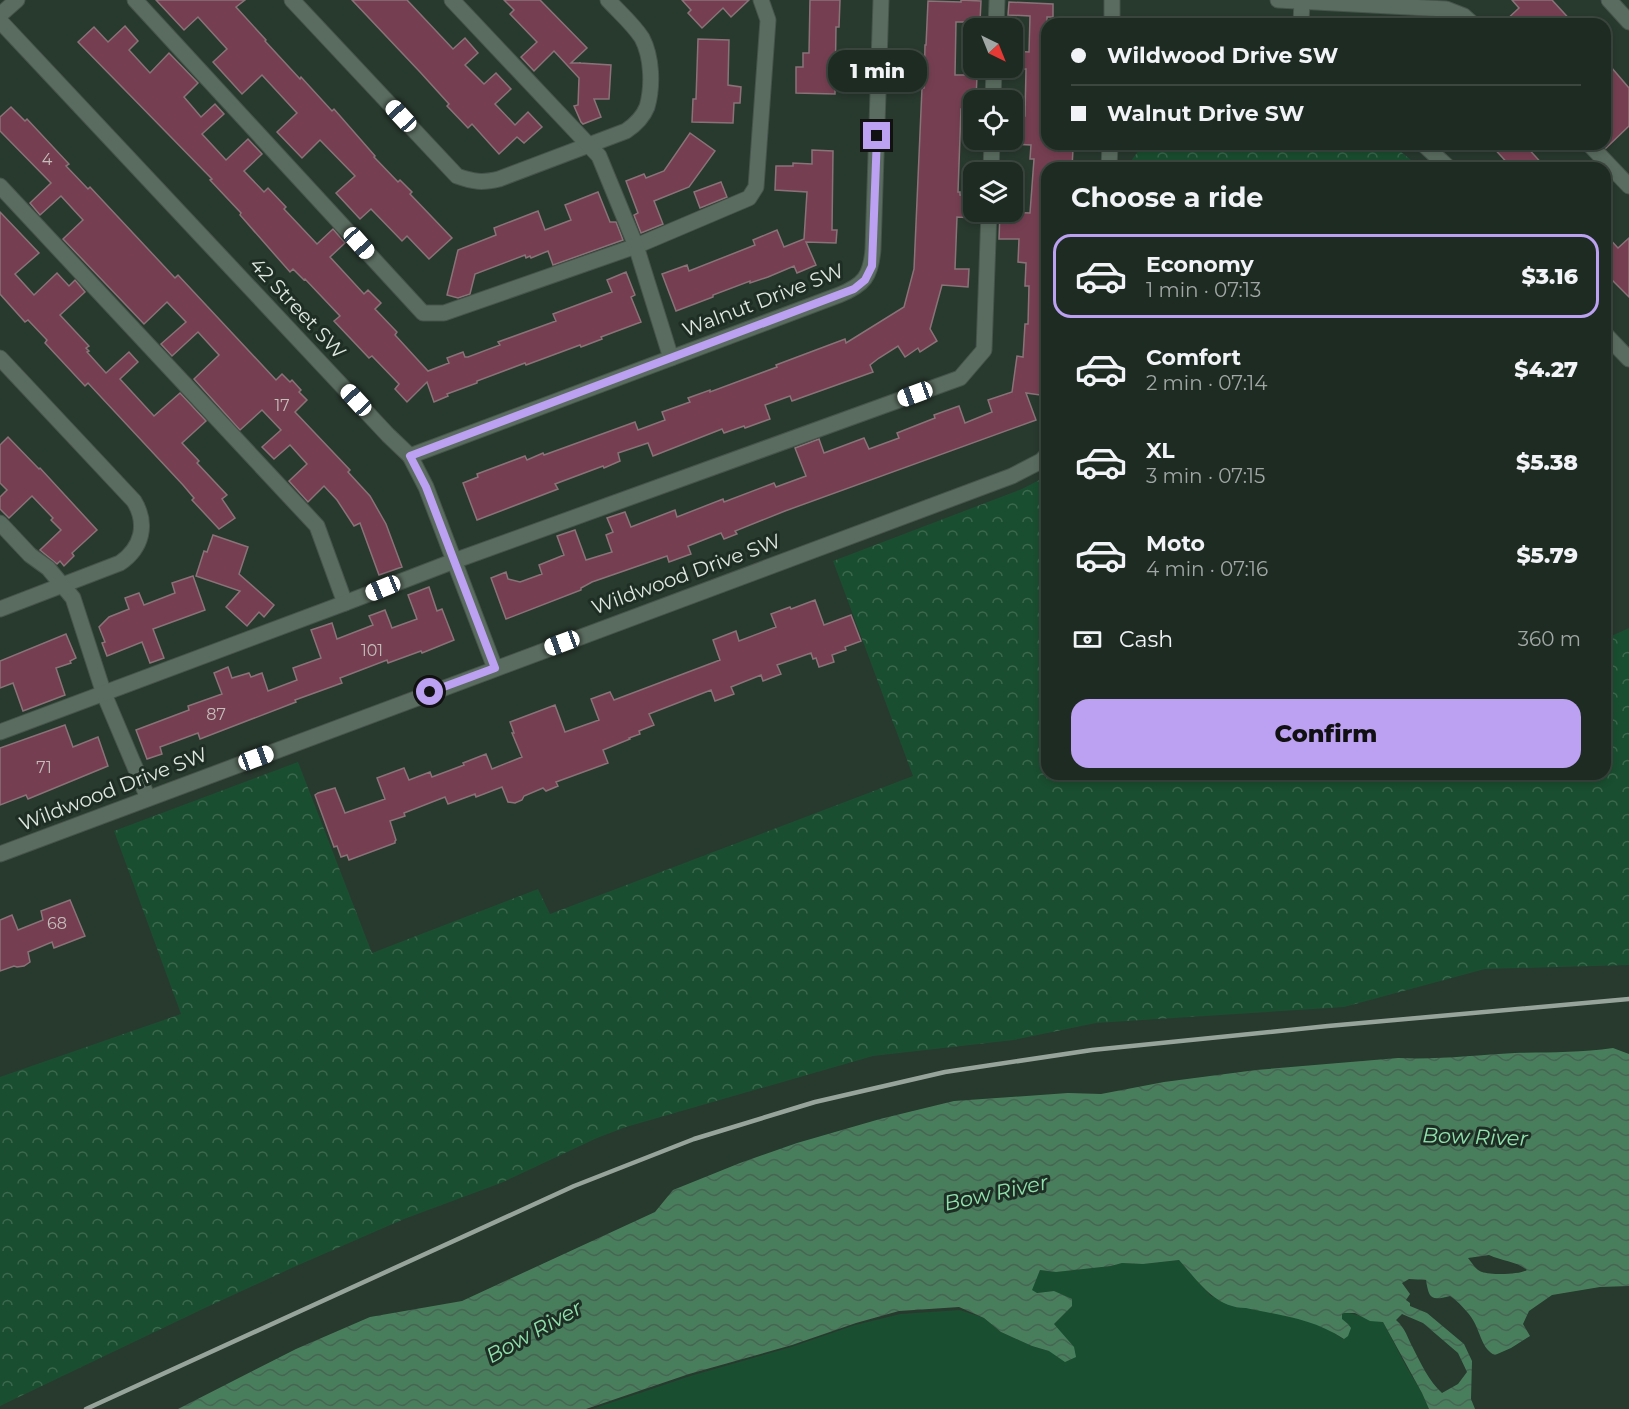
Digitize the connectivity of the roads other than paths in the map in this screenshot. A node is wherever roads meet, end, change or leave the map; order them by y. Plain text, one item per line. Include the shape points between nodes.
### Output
1 (17, 0) edge
2 (135, 0) edge
3 (292, 0) edge
4 (452, 0) edge
5 (608, 0) edge
6 (761, 0) edge
7 (881, 0) edge
8 (997, 0) edge
9 (1112, 0) edge
10 (1278, 0) edge
11 (1609, 0) edge
12 (1302, 1) edge
13 (0, 15) edge
14 (996, 18) edge
15 (1112, 18) edge
16 (1301, 18) edge
17 (1466, 18) edge
18 (0, 21) edge
19 (1629, 22) edge
20 (590, 145) junction
21 (1430, 150) edge
22 (1595, 150) edge
23 (1442, 162) edge
24 (1606, 162) edge
25 (1611, 167) edge
26 (0, 186) edge
27 (1629, 186) edge
28 (989, 222) edge
29 (636, 246) junction
30 (1611, 340) edge
31 (0, 358) edge
32 (671, 358) junction
33 (1629, 359) edge
34 (410, 456) junction
35 (1041, 461) edge
36 (0, 523) edge
37 (454, 561) junction
38 (63, 585) junction
39 (345, 603) junction
40 (0, 609) edge
41 (495, 668) junction
42 (104, 694) junction
43 (0, 732) edge
44 (148, 798) junction
45 (0, 854) edge

1 - 13 street
2 - 29 street via 423,313 444,313
3 - 20 street via 457,176 472,182 499,179
4 - 20 street
5 - 20 street via 643,40 650,86 646,108 635,126
6 - 29 street via 768,20 756,187 749,198
7 - 32 street, Walnut Drive SW via 873,249 872,266 865,280 847,292
8 - 14 street
9 - 15 street
10 - 12 street
11 - 19 street
12 - 16 street
12 - 17 street via 1446,9
18 - 34 street, 42 Street SW
20 - 29 street via 599,156
21 - 23 street
22 - 24 street
25 - 27 street
26 - 39 street via 317,526
28 - 37 street via 984,350 960,378
29 - 32 street
30 - 33 street
31 - 38 street via 134,501 141,517 139,544 128,558
32 - 34 street, Walnut Drive SW
34 - 37 street, 42 Street SW
35 - 41 street, Wildwood Drive SW via 1012,476
36 - 38 street
37 - 39 street
37 - 41 street, 42 Street SW
38 - 40 street
38 - 42 street via 73,598
39 - 42 street
41 - 44 street, Wildwood Drive SW
42 - 43 street
42 - 44 street
44 - 45 street, Wildwood Drive SW

